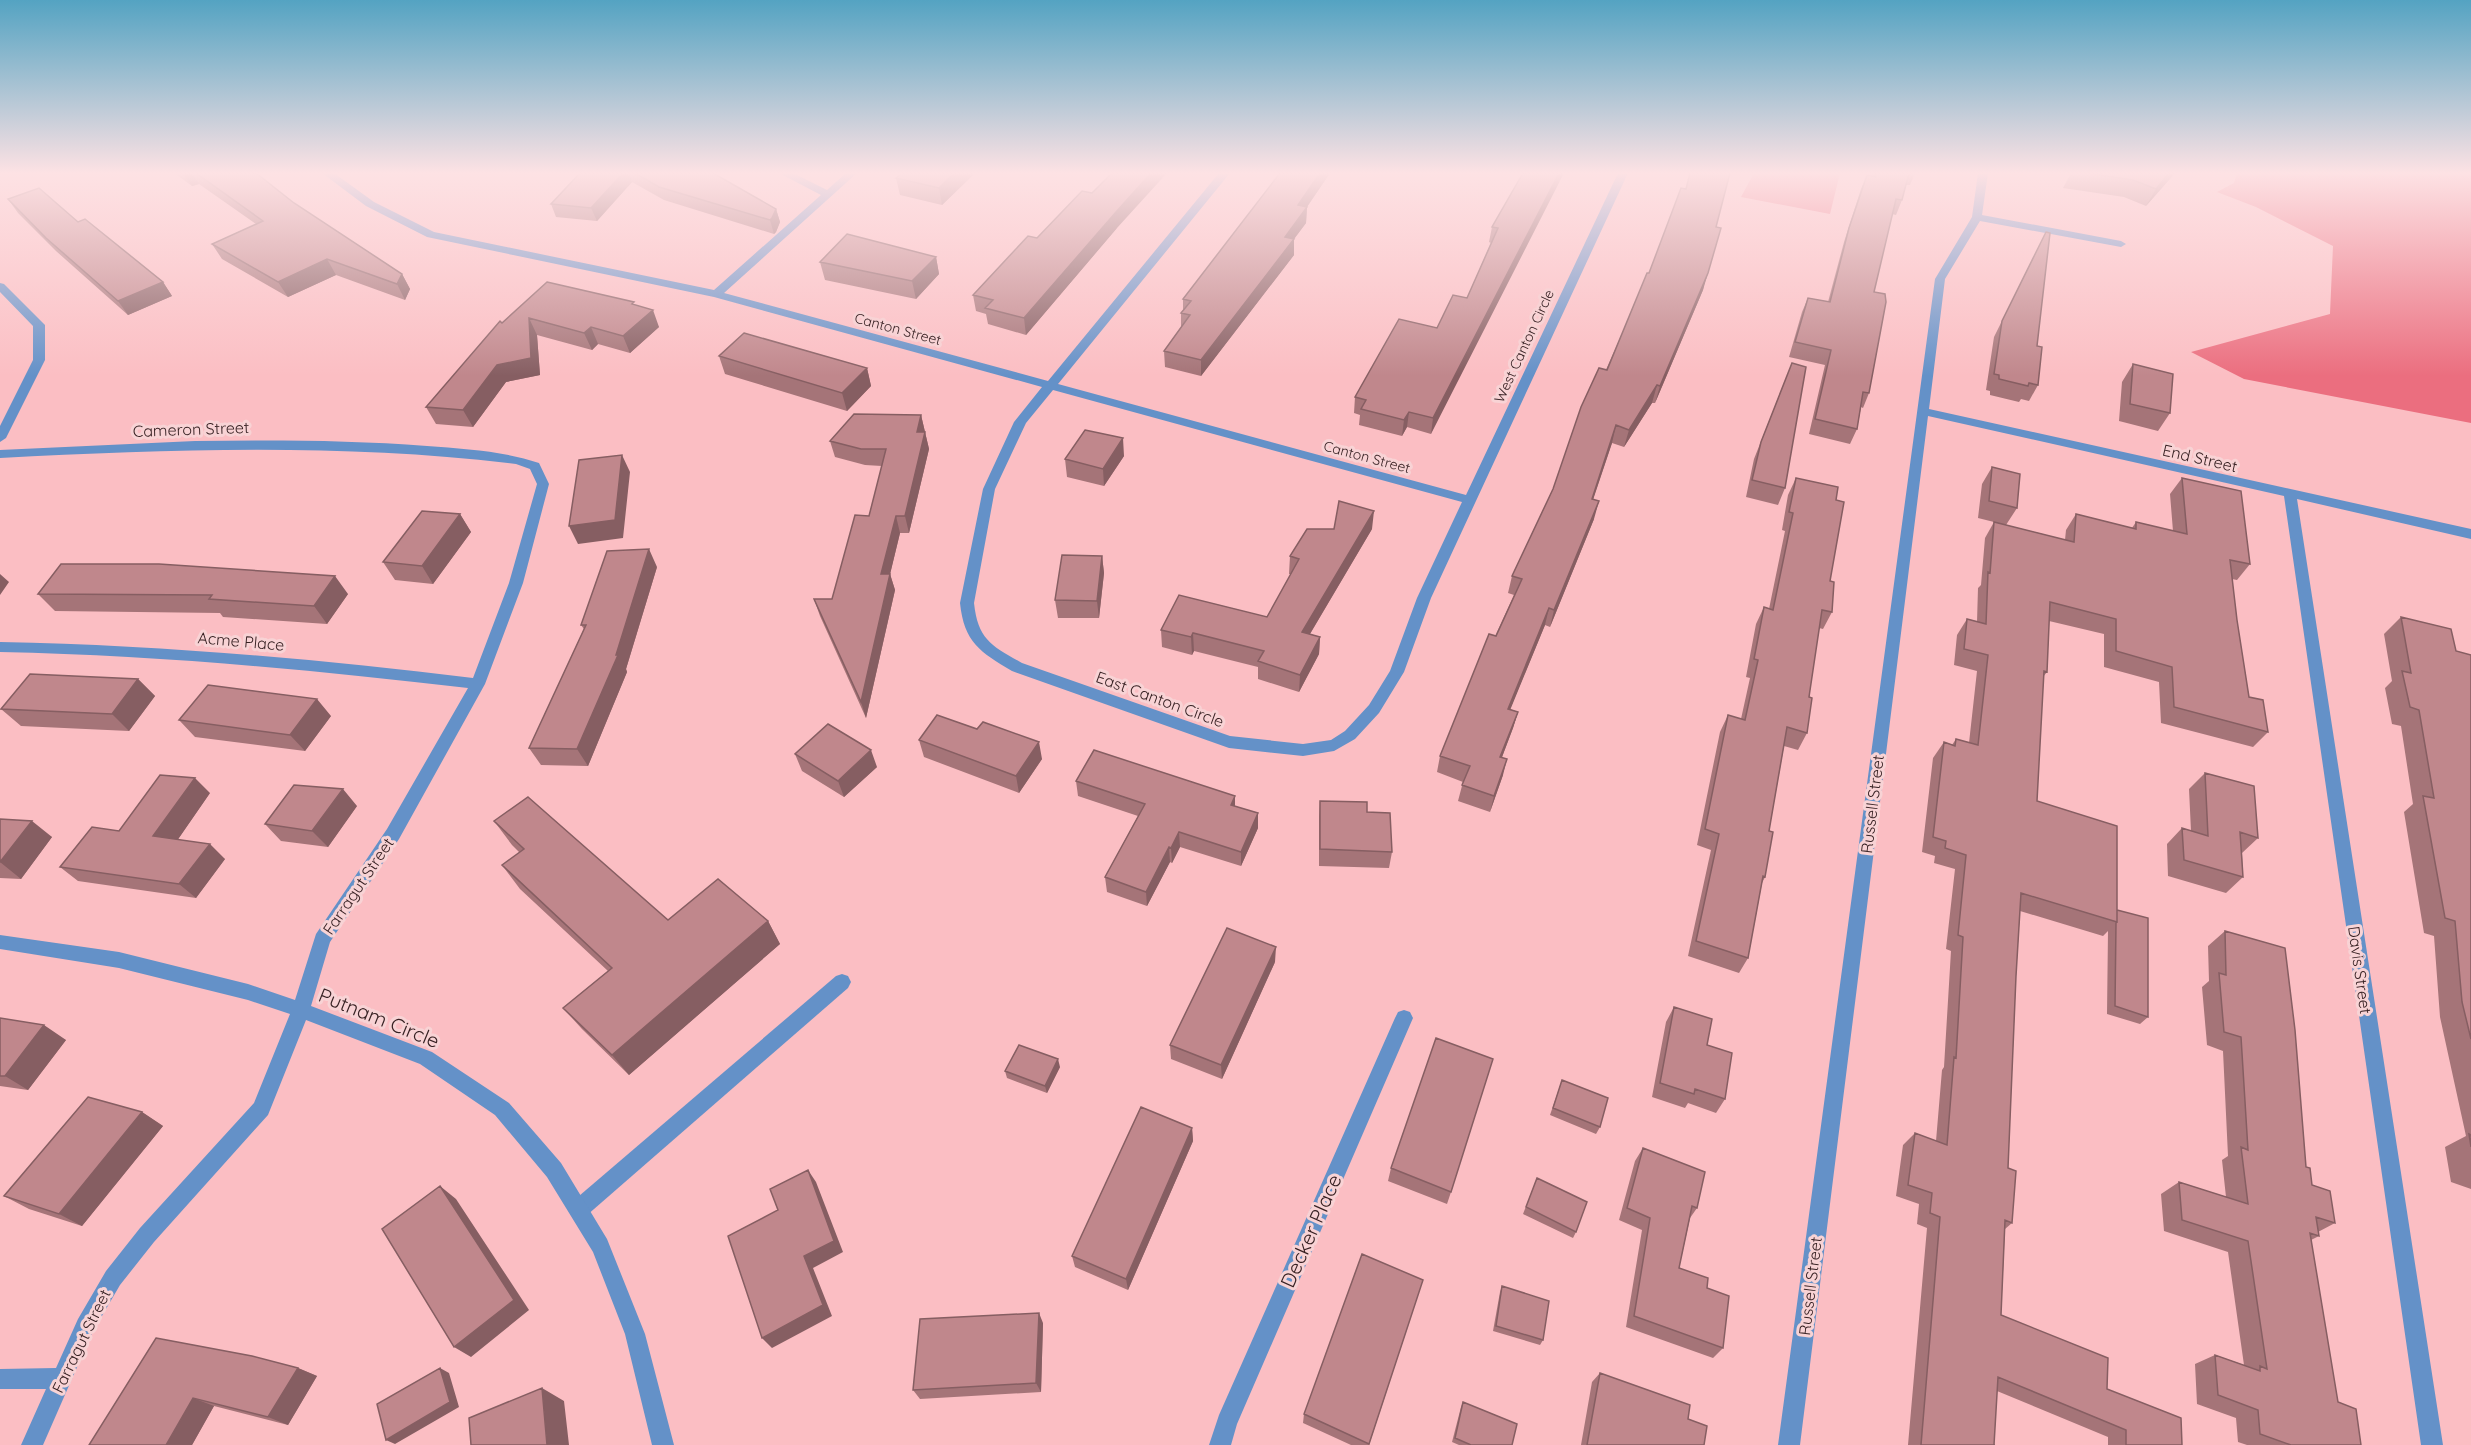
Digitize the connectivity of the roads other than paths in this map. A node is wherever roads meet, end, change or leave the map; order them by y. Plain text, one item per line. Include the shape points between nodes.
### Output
1 (457, 240) edge
2 (777, 240) edge
3 (1170, 240) edge
4 (1591, 240) edge
5 (1963, 240) edge
6 (2102, 240) edge
7 (2121, 244) dead end
8 (0, 286) edge
9 (716, 294) junction
10 (1050, 386) junction
11 (1923, 411) junction
12 (0, 438) edge
13 (384, 446) joint
14 (0, 454) edge
15 (2290, 495) junction
16 (1470, 500) junction
17 (2471, 534) edge
18 (0, 647) edge
19 (478, 684) junction
20 (0, 942) edge
21 (842, 982) dead end
22 (301, 1010) junction
23 (1404, 1018) dead end
24 (579, 1209) junction
25 (62, 1378) junction
26 (0, 1379) edge
27 (32, 1445) edge
28 (663, 1445) edge
29 (1220, 1445) edge
30 (1789, 1445) edge
31 (2432, 1445) edge

1 - 9 street, Canton Street
2 - 9 street
3 - 10 street
4 - 16 street, West Canton Circle
5 - 11 street, Russell Street via 1940,279
6 - 7 street
8 - 12 street via 39,325 39,360
9 - 10 street, Canton Street
10 - 16 street, Canton Street
10 - 16 street, East Canton Circle via 1020,422 989,489 967,603 973,632 988,650 1017,667 1229,742 1303,750 1334,745 1350,735 1374,709 1397,672 1424,598
11 - 15 street, End Street
11 - 30 street, Russell Street
13 - 14 street, Cameron Street via 220,445
13 - 19 street, Farragut Street via 518,459 535,466 543,484 516,583
15 - 17 street, End Street
15 - 31 street, Davis Street
18 - 19 street, Acme Place via 145,651
19 - 22 street, Farragut Street via 393,834 322,939
20 - 22 street, Putnam Circle via 119,960 248,992
21 - 24 street
22 - 24 street, Putnam Circle via 426,1058 502,1109 554,1170
22 - 25 street, Farragut Street via 261,1109 113,1278 85,1326
23 - 29 street, Decker Place
24 - 28 street, Putnam Circle via 600,1246 635,1334
25 - 26 street
25 - 27 street, Farragut Street

